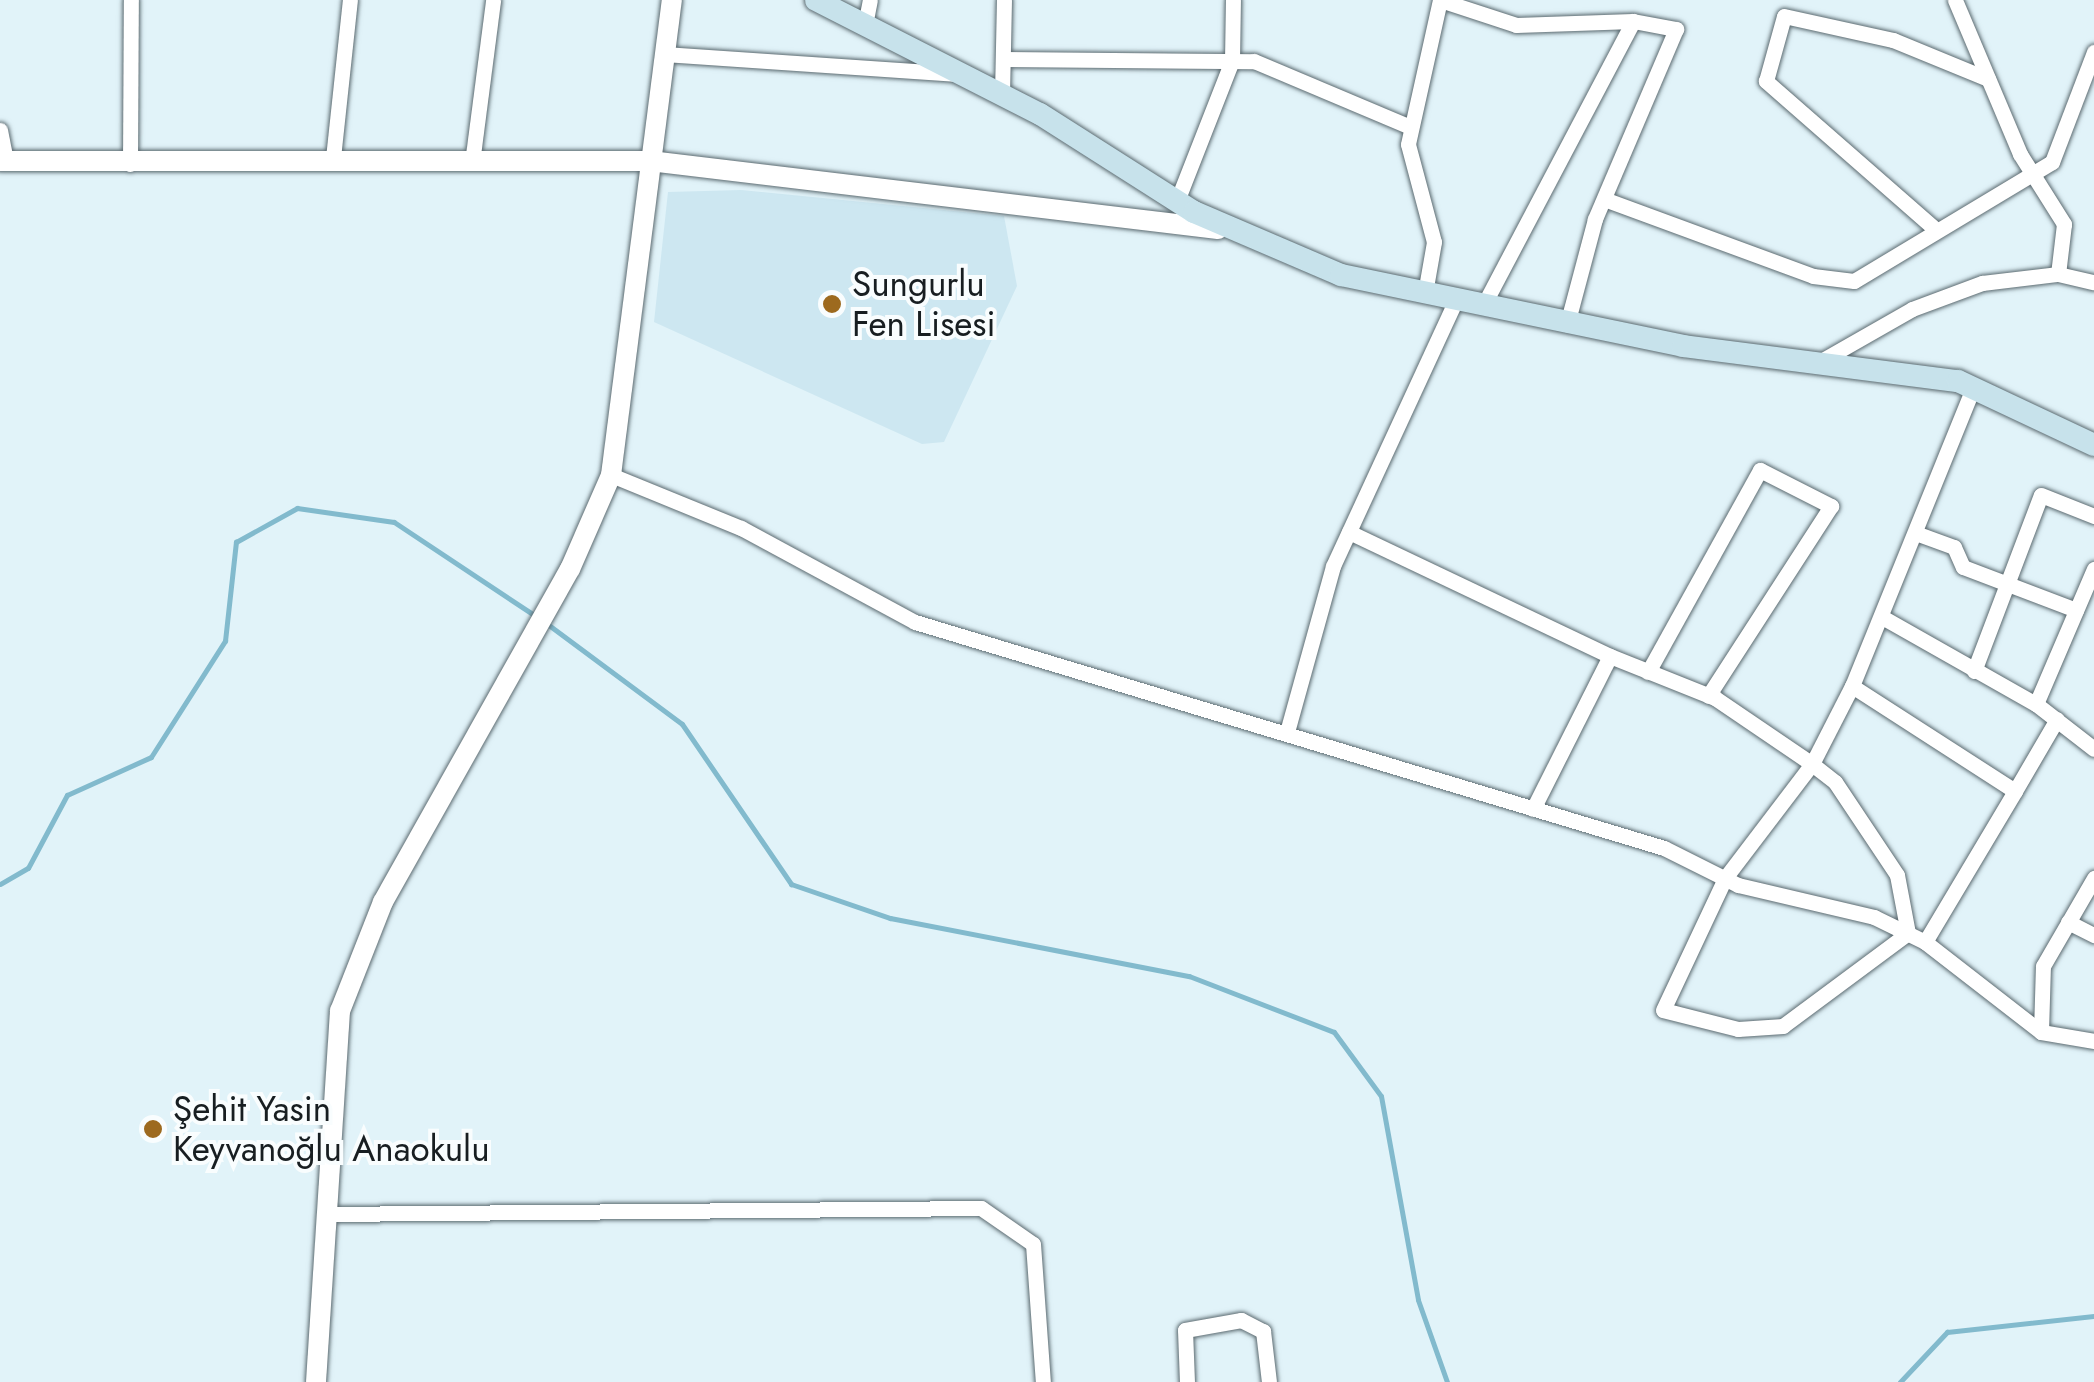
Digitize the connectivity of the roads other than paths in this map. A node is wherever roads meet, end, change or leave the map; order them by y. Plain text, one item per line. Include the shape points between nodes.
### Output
1 (130, 0) edge
2 (350, 0) edge
3 (493, 0) edge
4 (672, 0) edge
5 (816, 0) edge
6 (870, 0) edge
7 (1004, 0) edge
8 (1233, 0) edge
9 (1440, 0) edge
10 (1956, 0) edge
11 (1634, 21) junction
12 (866, 25) junction
13 (2094, 52) edge
14 (664, 54) junction
15 (1003, 60) junction
16 (1232, 61) junction
17 (962, 75) junction
18 (1988, 79) junction
19 (1002, 95) junction
20 (1410, 127) junction
21 (0, 130) edge
22 (472, 156) junction
23 (333, 158) junction
24 (3, 161) edge
25 (650, 161) junction
26 (130, 164) junction
27 (2032, 171) junction
28 (1604, 199) junction
29 (1177, 201) junction
30 (1935, 229) junction
31 (1245, 233) junction
32 (2058, 274) junction
33 (2094, 282) edge
34 (1425, 293) junction
35 (1456, 300) junction
36 (1484, 306) junction
37 (1567, 324) junction
38 (1821, 362) junction
39 (1974, 386) junction
40 (2094, 445) edge
41 (611, 476) junction
42 (2094, 516) edge
43 (1349, 532) junction
44 (1920, 534) junction
45 (2094, 569) edge
46 (2009, 584) junction
47 (2076, 610) junction
48 (1882, 618) junction
49 (1610, 656) junction
50 (1974, 671) junction
51 (1648, 672) junction
52 (1852, 686) junction
53 (1708, 696) junction
54 (2036, 704) junction
55 (2056, 719) junction
56 (1287, 732) junction
57 (2094, 749) edge
58 (1812, 764) junction
59 (2015, 791) junction
60 (1533, 809) junction
61 (1725, 878) junction
62 (2094, 878) edge
63 (2068, 922) junction
64 (1908, 933) junction
65 (2094, 936) edge
66 (1926, 942) junction
67 (2041, 1032) junction
68 (2094, 1041) edge
69 (325, 1214) junction
70 (316, 1382) edge
71 (1043, 1382) edge
72 (1187, 1382) edge
73 (1268, 1382) edge

1 - 26 street
2 - 23 street
3 - 22 street
4 - 14 street
5 - 12 main road
6 - 12 street
7 - 15 street
8 - 16 street
9 - 11 street via 1516,25
9 - 20 street
10 - 18 street
11 - 28 street via 1676,29
11 - 36 street
12 - 17 main road
13 - 27 street via 2061,147
14 - 17 street
14 - 25 street
15 - 16 street
15 - 19 street
16 - 20 street via 1284,68
16 - 29 street
17 - 19 main road
18 - 27 street
18 - 30 street via 1893,40 1784,16 1766,81
19 - 29 main road
20 - 34 street via 1415,187 1434,242
21 - 24 street
22 - 23 street
22 - 25 street
23 - 26 street
24 - 26 street
25 - 31 street
25 - 41 street
27 - 30 street
27 - 32 street via 2064,224
28 - 30 street via 1813,276 1854,281
28 - 37 street
29 - 31 main road
31 - 34 main road via 1341,275
32 - 33 street
32 - 38 street via 1982,283 1929,303
34 - 35 main road
35 - 36 main road
35 - 43 street
36 - 37 main road
37 - 38 main road
38 - 39 main road
39 - 40 main road
39 - 44 street
41 - 56 street via 741,528 915,622
41 - 69 street via 570,569 536,621 350,976 333,1056
42 - 46 street via 2042,494
43 - 49 street
43 - 56 street via 1310,631
44 - 46 street via 1954,547 1963,567
44 - 48 street
45 - 47 street
46 - 47 street
46 - 50 street
47 - 54 street
48 - 50 street
48 - 52 street
49 - 51 street
49 - 60 street
50 - 54 street
51 - 53 street
51 - 53 street via 1760,470 1831,506
52 - 58 street
52 - 59 street
53 - 58 street
54 - 55 street
55 - 57 street
55 - 59 street
56 - 60 street
58 - 61 street
58 - 64 street via 1850,800 1898,875
59 - 66 street
60 - 61 street via 1664,848
61 - 64 street
61 - 64 street via 1663,1010 1696,1022 1783,1026
62 - 63 street
63 - 65 street
63 - 67 street via 2043,966
64 - 66 street
66 - 67 street
67 - 68 street
69 - 70 street
69 - 71 street via 981,1208 1033,1244
72 - 73 street via 1185,1330 1241,1320 1262,1330

